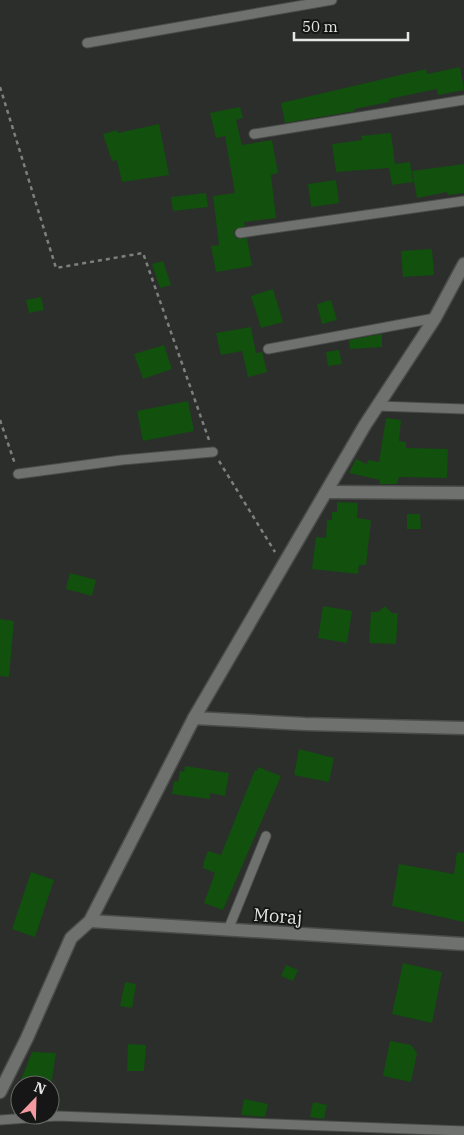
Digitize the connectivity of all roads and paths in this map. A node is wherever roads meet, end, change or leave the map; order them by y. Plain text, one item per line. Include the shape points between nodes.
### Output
1 (332, 0) edge
2 (86, 43) dead end
3 (0, 87) edge
4 (464, 100) edge
5 (254, 134) dead end
6 (464, 201) edge
7 (240, 233) dead end
8 (464, 264) edge
9 (435, 318) junction
10 (268, 349) dead end
11 (377, 406) junction
12 (464, 409) edge
13 (0, 420) edge
14 (213, 452) junction
15 (18, 474) joint
16 (327, 492) junction
17 (464, 493) edge
18 (283, 566) junction
19 (194, 718) junction
20 (464, 728) edge
21 (266, 836) dead end
22 (90, 921) junction
23 (228, 930) junction
24 (464, 944) edge
25 (0, 1092) edge
26 (0, 1120) edge
27 (464, 1131) edge

1 - 2 lane
3 - 14 path via 56,268 143,253
4 - 5 lane
6 - 7 lane
8 - 9 street
9 - 10 lane
9 - 11 street
11 - 12 lane
11 - 16 street
13 - 15 path
14 - 15 lane
14 - 18 path
16 - 17 street
16 - 18 street
18 - 19 street
19 - 20 street
19 - 22 street
21 - 23 lane
22 - 23 street, Moraj
22 - 25 street via 70,938
23 - 24 street, Moraj
26 - 27 lane via 57,1116

